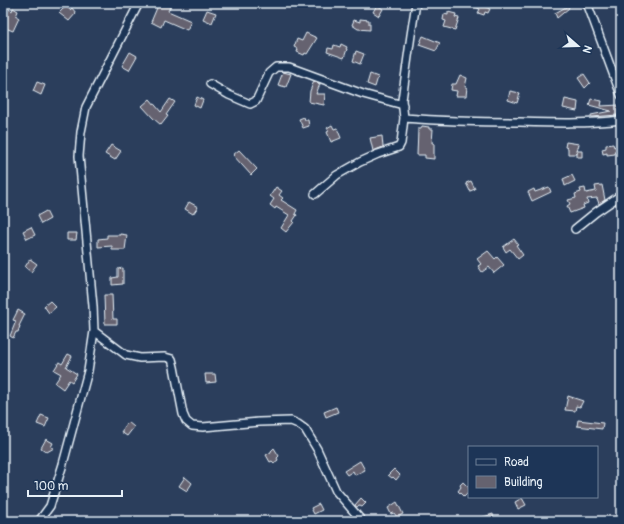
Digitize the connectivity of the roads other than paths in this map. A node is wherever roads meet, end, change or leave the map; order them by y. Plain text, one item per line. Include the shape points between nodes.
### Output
1 (138, 3) edge
2 (416, 3) edge
3 (587, 3) edge
4 (210, 84) dead end
5 (621, 94) edge
6 (403, 105) junction
7 (404, 118) junction
8 (621, 120) edge
9 (315, 194) dead end
10 (621, 195) edge
11 (575, 229) dead end
12 (94, 331) junction
13 (39, 521) edge
14 (362, 521) edge

1 - 12 street via 86,107 81,132 79,156
2 - 6 street via 404,79
3 - 5 street
4 - 6 street via 250,104 256,101 269,73 276,66 289,67
6 - 7 street
7 - 8 street via 549,123
7 - 9 street via 399,147 342,172
10 - 11 street
12 - 13 street via 88,371 63,464 50,506
12 - 14 street via 126,355 172,359 183,414 192,426 291,421 298,424 305,429 317,449 336,491

